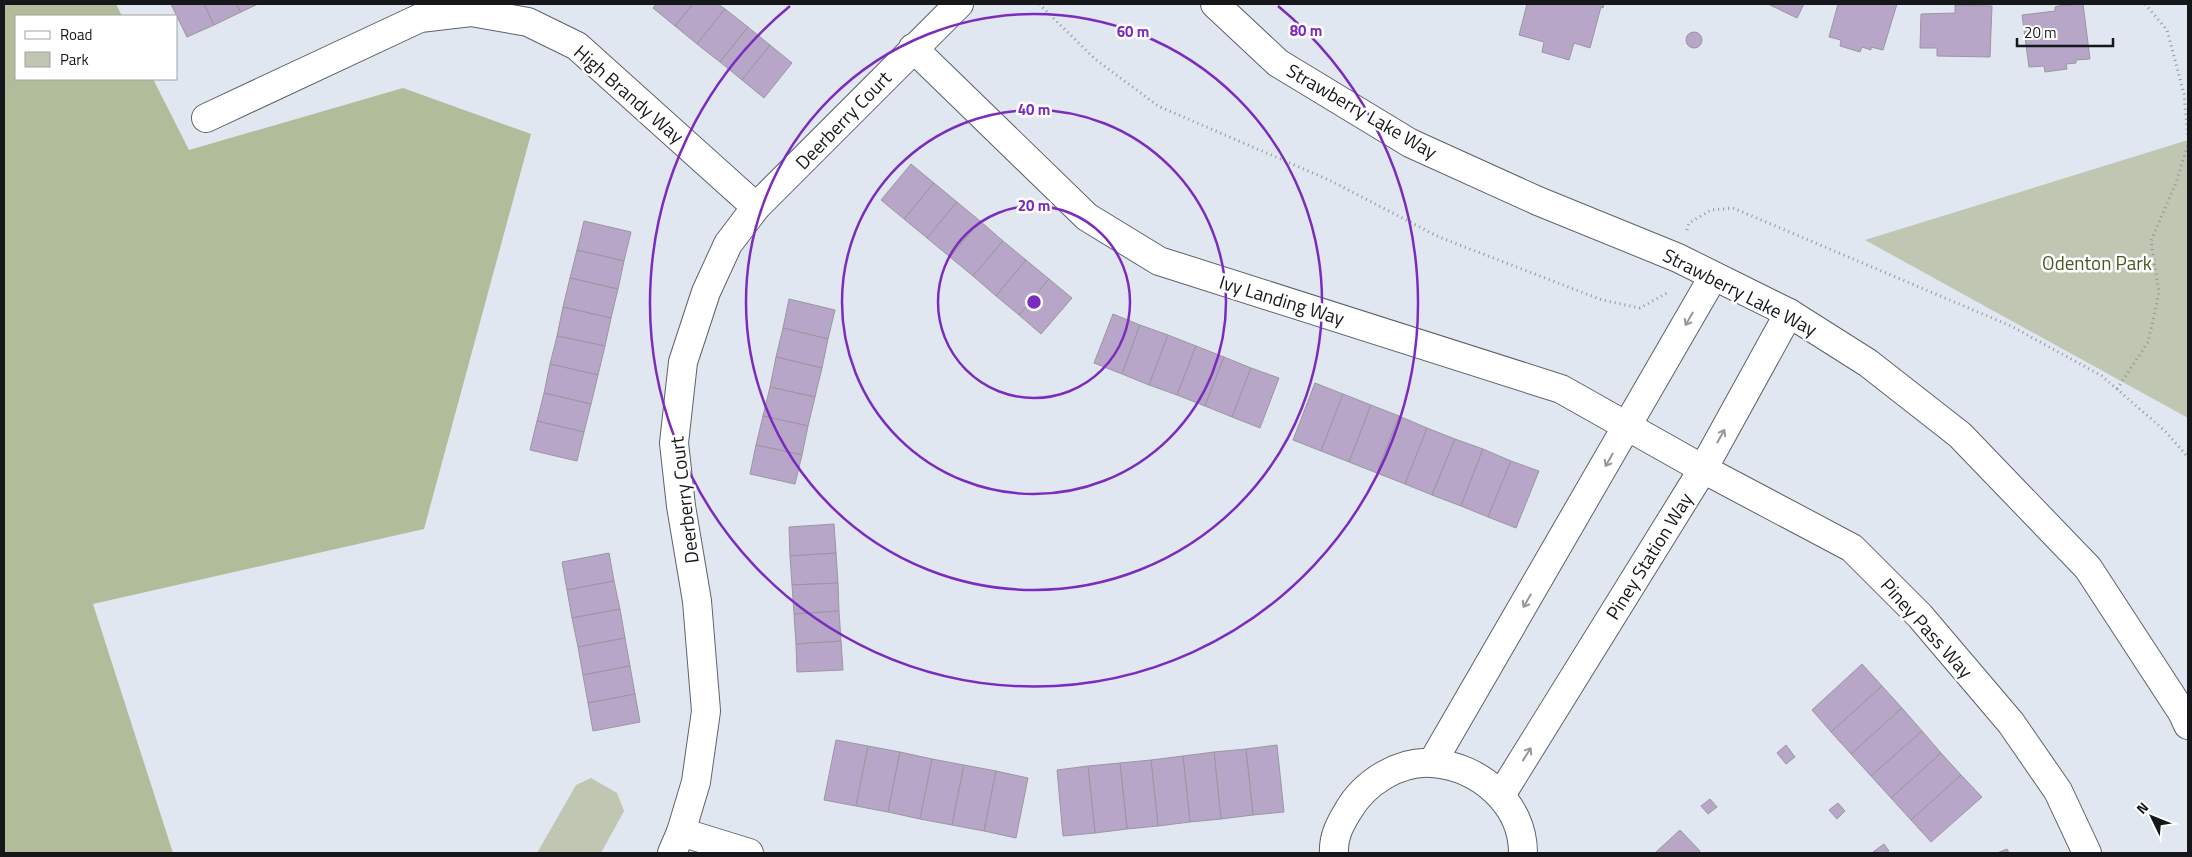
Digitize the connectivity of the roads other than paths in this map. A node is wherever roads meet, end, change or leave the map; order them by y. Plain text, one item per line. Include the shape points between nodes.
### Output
1 (959, 4) edge
2 (1215, 4) edge
3 (913, 48) junction
4 (206, 118) dead end
5 (756, 207) junction
6 (1713, 277) junction
7 (1789, 313) junction
8 (1628, 427) junction
9 (1703, 469) junction
10 (2188, 725) edge
11 (1432, 763) junction
12 (1501, 796) junction
13 (676, 842) edge
14 (749, 853) edge
15 (1334, 853) edge
16 (1523, 853) edge
17 (2087, 853) edge

1 - 3 street, Deerberry Court
2 - 6 street, Strawberry Lake Way via 1278,63 1410,143 1538,201 1678,258
3 - 5 street, Deerberry Court
3 - 8 street, Ivy Landing Way via 1086,217 1159,261 1561,389
4 - 5 street, High Brandy Way via 420,18 471,12 528,22 577,46
5 - 13 street, Deerberry Court via 725,252 706,292 683,362 674,443 697,600 706,711 696,782
6 - 7 street, Strawberry Lake Way
6 -> 8 street
9 -> 7 street, Piney Station Way
7 - 10 street, Strawberry Lake Way via 1868,362 1960,436 2088,568
8 - 9 street, Ivy Landing Way
8 -> 11 street
12 -> 9 street, Piney Station Way
9 - 17 street, Piney Pass Way via 1852,548 1920,616 2011,723 2058,791
11 - 12 street via 1470,772
11 - 15 street via 1408,766 1376,779 1356,797 1338,827
12 - 16 street via 1511,809 1523,840
13 - 14 street

